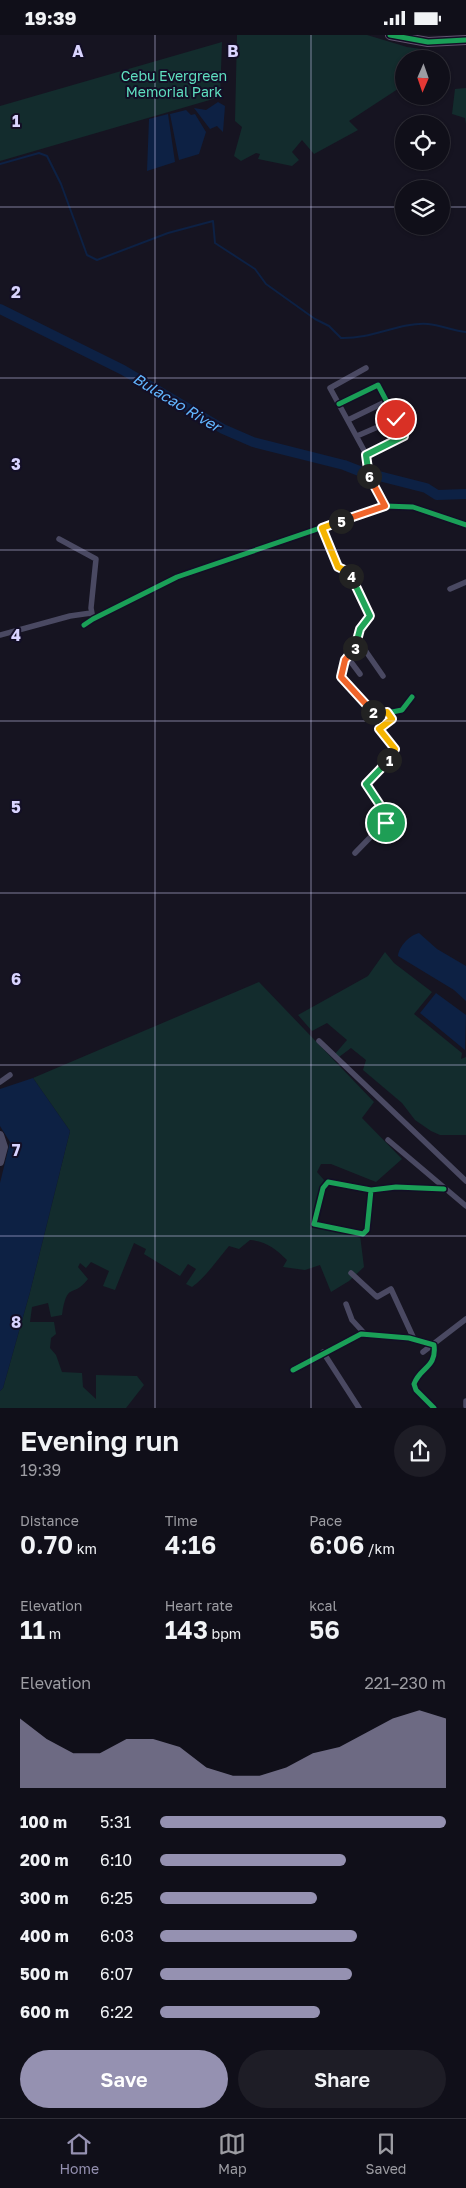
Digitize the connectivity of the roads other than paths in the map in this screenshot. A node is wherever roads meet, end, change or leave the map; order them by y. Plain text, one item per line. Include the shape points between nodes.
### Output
1 (390, 35) edge
2 (466, 40) edge
3 (366, 368) dead end
4 (387, 401) junction
5 (339, 404) junction
6 (396, 419) junction
7 (348, 420) junction
8 (357, 436) junction
9 (366, 455) junction
10 (385, 506) junction
11 (466, 525) edge
12 (322, 528) junction
13 (58, 539) dead end
14 (466, 582) edge
15 (450, 589) dead end
16 (92, 616) junction
17 (84, 625) dead end
18 (0, 635) edge
19 (358, 640) junction
20 (348, 658) junction
21 (360, 674) dead end
22 (383, 676) dead end
23 (412, 697) dead end
24 (387, 712) junction
25 (355, 853) dead end
26 (319, 1041) dead end
27 (10, 1075) dead end
28 (1, 1081) edge
29 (0, 1135) edge
30 (388, 1140) dead end
31 (0, 1162) edge
32 (466, 1181) edge
33 (444, 1189) junction
34 (371, 1190) junction
35 (466, 1206) edge
36 (351, 1273) dead end
37 (346, 1304) dead end
38 (466, 1319) edge
39 (365, 1334) junction
40 (414, 1339) junction
41 (434, 1345) junction
42 (423, 1352) dead end
43 (323, 1353) junction
44 (292, 1370) dead end
45 (466, 1401) edge
46 (466, 1406) edge
47 (359, 1408) edge
48 (434, 1408) edge

1 - 2 highway via 428,42
3 - 5 street via 331,386 330,390
4 - 5 street via 378,385
4 - 6 street
4 - 7 street
5 - 7 street
6 - 8 street
6 - 9 street via 404,436
7 - 8 street
8 - 9 street
9 - 10 street via 370,477
10 - 11 street via 412,507
10 - 12 street
12 - 16 street via 177,577
12 - 19 street via 338,567 350,573 369,614
13 - 16 street via 96,559
14 - 15 street
16 - 17 street
16 - 18 street via 83,613
19 - 20 street
19 - 22 street
20 - 21 street
20 - 24 street via 341,673 343,679 375,715
23 - 24 street via 402,710
24 - 25 street via 392,721 380,727 380,731 395,752 366,786 388,819
26 - 32 street
27 - 28 street
29 - 31 street via 4,1147
30 - 33 street
33 - 34 street via 396,1187
33 - 35 street
34 - 34 street via 326,1183 314,1225 363,1233 367,1227
36 - 40 street via 377,1297 391,1289
37 - 39 street via 352,1320
38 - 41 street
39 - 40 street
39 - 43 street
40 - 41 street
41 - 42 street
41 - 48 street via 433,1361 414,1384
43 - 44 street
43 - 47 street
45 - 46 street

